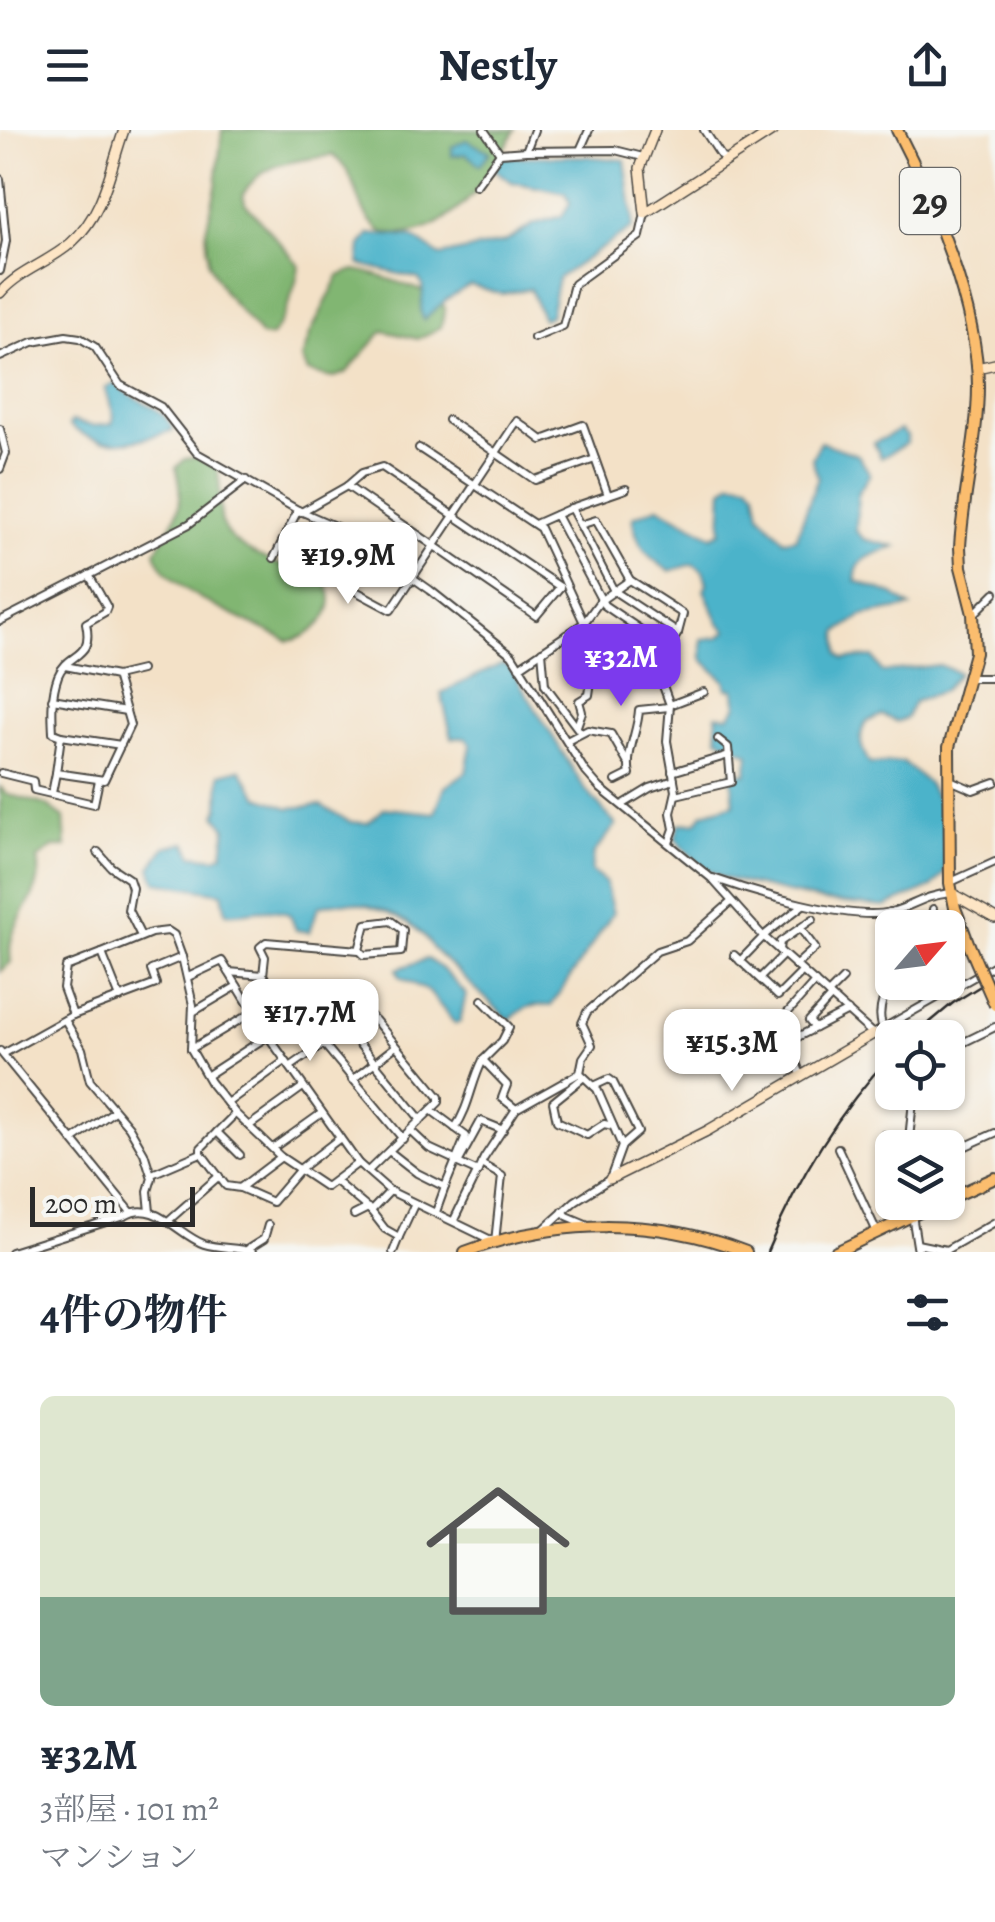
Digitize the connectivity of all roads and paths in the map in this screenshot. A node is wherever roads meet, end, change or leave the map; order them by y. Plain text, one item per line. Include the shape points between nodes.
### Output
1 (124, 130) edge
2 (484, 130) edge
3 (534, 130) edge
4 (589, 130) edge
5 (655, 130) edge
6 (704, 130) edge
7 (752, 130) edge
8 (774, 130) edge
9 (897, 130) edge
10 (758, 140) junction
11 (581, 148) junction
12 (526, 151) junction
13 (500, 153) junction
14 (643, 157) junction
15 (725, 162) junction
16 (0, 179) edge
17 (476, 186) dead end
18 (645, 213) junction
19 (0, 271) edge
20 (0, 293) edge
21 (534, 338) dead end
22 (0, 356) edge
23 (995, 364) edge
24 (977, 368) junction
25 (448, 420) dead end
26 (0, 429) edge
27 (419, 448) dead end
28 (496, 452) junction
29 (595, 459) junction
30 (0, 469) edge
31 (247, 479) junction
32 (475, 484) junction
33 (347, 486) junction
34 (626, 488) dead end
35 (608, 494) junction
36 (571, 508) junction
37 (300, 511) junction
38 (556, 515) junction
39 (454, 516) junction
40 (535, 524) junction
41 (580, 525) junction
42 (287, 532) junction
43 (350, 534) junction
44 (364, 544) junction
45 (435, 547) junction
46 (332, 552) junction
47 (274, 558) dead end
48 (354, 558) dead end
49 (89, 576) junction
50 (413, 578) junction
51 (630, 580) junction
52 (562, 585) junction
53 (614, 591) junction
54 (995, 594) edge
55 (600, 600) junction
56 (972, 614) junction
57 (0, 622) edge
58 (584, 623) junction
59 (678, 634) junction
60 (566, 635) junction
61 (669, 650) junction
62 (542, 651) junction
63 (585, 655) dead end
64 (65, 666) junction
65 (519, 667) junction
66 (142, 670) dead end
67 (656, 670) junction
68 (592, 674) dead end
69 (116, 676) junction
70 (969, 678) junction
71 (995, 678) edge
72 (704, 692) dead end
73 (52, 698) junction
74 (670, 706) junction
75 (126, 711) junction
76 (579, 730) junction
77 (61, 736) junction
78 (718, 739) dead end
79 (566, 741) junction
80 (121, 746) junction
81 (729, 755) junction
82 (627, 763) junction
83 (1, 772) edge
84 (56, 773) junction
85 (673, 776) junction
86 (99, 780) junction
87 (948, 780) junction
88 (616, 781) dead end
89 (995, 782) edge
90 (52, 794) junction
91 (676, 795) junction
92 (622, 805) junction
93 (669, 843) junction
94 (98, 852) dead end
95 (995, 862) edge
96 (711, 878) junction
97 (950, 888) junction
98 (731, 902) junction
99 (804, 904) junction
100 (894, 910) edge
101 (875, 911) edge
102 (812, 918) dead end
103 (995, 918) edge
104 (800, 928) junction
105 (141, 936) junction
106 (764, 936) junction
107 (360, 950) junction
108 (781, 952) junction
109 (102, 953) junction
110 (182, 958) junction
111 (995, 965) edge
112 (799, 969) junction
113 (228, 972) junction
114 (262, 975) junction
115 (188, 977) junction
116 (759, 979) junction
117 (842, 979) dead end
118 (815, 982) junction
119 (237, 986) junction
120 (830, 996) junction
121 (120, 998) junction
122 (482, 1000) dead end
123 (326, 1003) junction
124 (995, 1005) edge
125 (848, 1011) junction
126 (192, 1012) junction
127 (253, 1012) junction
128 (73, 1015) junction
129 (303, 1019) junction
130 (65, 1020) junction
131 (898, 1020) edge
132 (294, 1024) junction
133 (995, 1027) edge
134 (815, 1028) junction
135 (875, 1031) edge
136 (875, 1033) edge
137 (799, 1036) junction
138 (270, 1038) junction
139 (965, 1042) edge
140 (323, 1044) junction
141 (396, 1046) junction
142 (191, 1048) junction
143 (2, 1053) edge
144 (483, 1060) junction
145 (374, 1063) junction
146 (287, 1064) junction
147 (208, 1075) junction
148 (582, 1075) junction
149 (801, 1075) junction
150 (352, 1080) junction
151 (594, 1086) junction
152 (304, 1087) junction
153 (226, 1103) junction
154 (516, 1109) junction
155 (431, 1110) junction
156 (114, 1111) junction
157 (235, 1113) junction
158 (322, 1113) junction
159 (421, 1120) junction
160 (249, 1126) junction
161 (613, 1126) junction
162 (455, 1128) junction
163 (410, 1130) junction
164 (503, 1130) junction
165 (217, 1132) junction
166 (995, 1133) edge
167 (340, 1138) junction
168 (402, 1139) junction
169 (72, 1140) junction
170 (622, 1146) junction
171 (965, 1146) edge
172 (273, 1148) junction
173 (838, 1148) dead end
174 (390, 1151) junction
175 (201, 1153) junction
176 (240, 1154) dead end
177 (280, 1156) junction
178 (455, 1160) junction
179 (358, 1163) junction
180 (480, 1168) junction
181 (299, 1171) junction
182 (368, 1172) junction
183 (151, 1174) junction
184 (219, 1176) junction
185 (995, 1178) edge
186 (610, 1179) junction
187 (334, 1180) junction
188 (445, 1186) junction
189 (240, 1188) junction
190 (390, 1191) junction
191 (965, 1192) edge
192 (414, 1205) junction
193 (370, 1210) junction
194 (563, 1211) junction
195 (131, 1212) junction
196 (150, 1212) junction
197 (436, 1212) junction
198 (354, 1215) dead end
199 (454, 1220) junction
200 (902, 1220) edge
201 (912, 1220) edge
202 (168, 1222) junction
203 (995, 1222) edge
204 (268, 1225) dead end
205 (587, 1225) junction
206 (540, 1232) junction
207 (877, 1232) junction
208 (400, 1237) junction
209 (495, 1242) junction
210 (918, 1248) edge
211 (840, 1250) edge
212 (249, 1251) edge
213 (10, 1252) edge
214 (393, 1252) edge
215 (466, 1252) edge
216 (746, 1252) edge

1 - 20 street via 102,199 84,230
2 - 13 street
3 - 12 street
4 - 11 street
5 - 14 street
6 - 15 street
7 - 10 street
8 - 10 street
9 - 24 main road, 29 via 956,275
10 - 15 street
11 - 12 street
11 - 14 street
12 - 13 street
13 - 17 street
14 - 18 street
15 - 18 street
16 - 19 street via 6,241
18 - 21 street via 640,236 574,284 563,326
22 - 31 street via 33,342 80,338 95,347 129,393 167,412 196,453
23 - 24 street
24 - 56 main road, 29 via 960,547
25 - 28 street
26 - 30 street via 6,453
27 - 32 street
28 - 29 street via 536,480
28 - 29 street via 517,422 542,440 584,425
28 - 32 street
29 - 35 street
31 - 37 street
31 - 49 street via 190,524
32 - 39 street
32 - 40 street
33 - 37 street
33 - 39 street via 382,467
33 - 45 street
34 - 35 street
35 - 36 street
36 - 38 street
36 - 41 street
37 - 42 street
37 - 43 street
38 - 40 street
38 - 55 street
39 - 45 street
39 - 52 street
40 - 52 street via 554,554
41 - 51 street via 596,520
41 - 53 street
42 - 46 street
42 - 47 street
43 - 44 street
43 - 46 street
44 - 48 street
44 - 50 street
45 - 50 street
45 - 52 street via 536,616
46 - 50 street via 322,573 391,610
49 - 57 street
49 - 64 street via 107,607 86,623 89,640
50 - 65 street
51 - 53 street
51 - 59 street via 683,614
52 - 58 street
53 - 55 street
53 - 59 street
54 - 56 street
55 - 58 street
55 - 61 street
56 - 70 main road, 29
58 - 60 street
58 - 67 street via 601,646
59 - 61 street
60 - 62 street
60 - 63 street
61 - 67 street
62 - 65 street
62 - 76 street via 545,685
64 - 69 street
64 - 73 street
65 - 79 street
66 - 69 street
67 - 74 street
68 - 76 street via 590,695 579,701
69 - 75 street
70 - 71 street
70 - 87 main road, 29 via 952,731
72 - 74 street
73 - 75 street
73 - 77 street via 53,733
74 - 82 street via 639,710
74 - 85 street
75 - 80 street via 130,725
76 - 79 street
76 - 82 street via 611,734
77 - 80 street
77 - 84 street
78 - 81 street
79 - 92 street via 585,771
80 - 86 street
81 - 85 street
81 - 91 street via 732,782
82 - 88 street via 630,774
83 - 90 street
84 - 86 street
84 - 90 street
85 - 91 street
85 - 92 street
86 - 90 street via 94,804
87 - 89 street via 973,790
87 - 97 main road, 29
91 - 93 street
92 - 93 street
93 - 96 street
94 - 105 street via 129,879 128,910
95 - 97 street
96 - 98 street
96 - 99 street
97 - 100 street
97 - 103 street
97 - 124 main road, 29, bridge
98 - 106 street
98 - 148 street via 587,1012 582,1023 592,1045
99 - 101 street
99 - 106 street
102 - 104 street
104 - 108 street via 780,942
104 - 112 street via 815,948
105 - 109 street
105 - 110 street via 168,931
106 - 108 street
106 - 116 street via 737,958
107 - 107 street via 366,924 392,921 404,930 401,952
107 - 114 street via 266,942 260,947
108 - 112 street
108 - 116 street
109 - 121 street
109 - 128 street via 66,967 62,988
110 - 115 street
110 - 121 street via 151,970 156,984
111 - 131 street
112 - 116 street via 778,996
112 - 118 street
113 - 114 street
113 - 115 street via 222,961
113 - 119 street
114 - 132 street
115 - 126 street
117 - 120 street
118 - 120 street
118 - 137 street via 781,1020
119 - 126 street
119 - 127 street
120 - 125 street
120 - 134 street via 809,1021
121 - 128 street
122 - 144 street via 509,1026
123 - 129 street
123 - 141 street via 352,997
123 - 145 street
125 - 134 street
125 - 135 street
126 - 142 street
127 - 138 street
127 - 142 street
128 - 130 street
129 - 132 street
129 - 140 street
130 - 143 street
130 - 156 street via 90,1081
132 - 138 street
133 - 139 street
134 - 137 street
136 - 149 street
137 - 149 street via 788,1042
138 - 146 street
138 - 147 street
140 - 146 street
140 - 150 street
141 - 145 street
141 - 155 street via 439,1097
142 - 147 street
143 - 169 street
144 - 154 street via 507,1086 502,1098
144 - 162 street
145 - 150 street
145 - 159 street
146 - 152 street
146 - 153 street
147 - 153 street
148 - 151 street
148 - 154 street
148 - 161 street via 553,1102 557,1121 587,1134
149 - 186 street via 707,1132
150 - 168 street
151 - 161 street
151 - 170 street via 613,1082 638,1132
152 - 158 street
152 - 160 street
153 - 157 street
154 - 164 street
155 - 159 street
155 - 162 street
156 - 169 street
156 - 183 street via 137,1138
157 - 160 street
157 - 165 street
158 - 167 street
158 - 172 street
159 - 163 street
160 - 172 street
161 - 170 street
162 - 178 street via 466,1136
163 - 168 street
163 - 178 street
164 - 180 street
164 - 180 street via 481,1121 458,1163
165 - 175 street
165 - 176 street
166 - 171 street
167 - 179 street
167 - 181 street
168 - 174 street
169 - 195 street
170 - 186 street
172 - 177 street
173 - 207 street
174 - 182 street
174 - 188 street
175 - 183 street
175 - 184 street
177 - 181 street
177 - 189 street
178 - 188 street
179 - 182 street
179 - 187 street
180 - 199 street
180 - 209 street via 502,1176
181 - 187 street via 326,1187
181 - 189 street via 272,1202
182 - 190 street
183 - 196 street
184 - 189 street via 226,1186
184 - 202 street
185 - 191 main road
186 - 194 street
187 - 193 street
188 - 197 street
190 - 192 street
190 - 193 street
192 - 197 street
192 - 208 street
193 - 198 street
193 - 208 street
194 - 205 street
194 - 206 street
195 - 196 street
195 - 213 street
196 - 202 street
197 - 199 street
199 - 209 street
200 - 207 main road
201 - 210 street
202 - 212 street via 192,1240
203 - 210 street via 946,1250
204 - 212 street via 264,1239
205 - 206 main road
205 - 216 main road via 658,1230
206 - 209 main road
207 - 211 main road
208 - 214 street
209 - 215 main road

